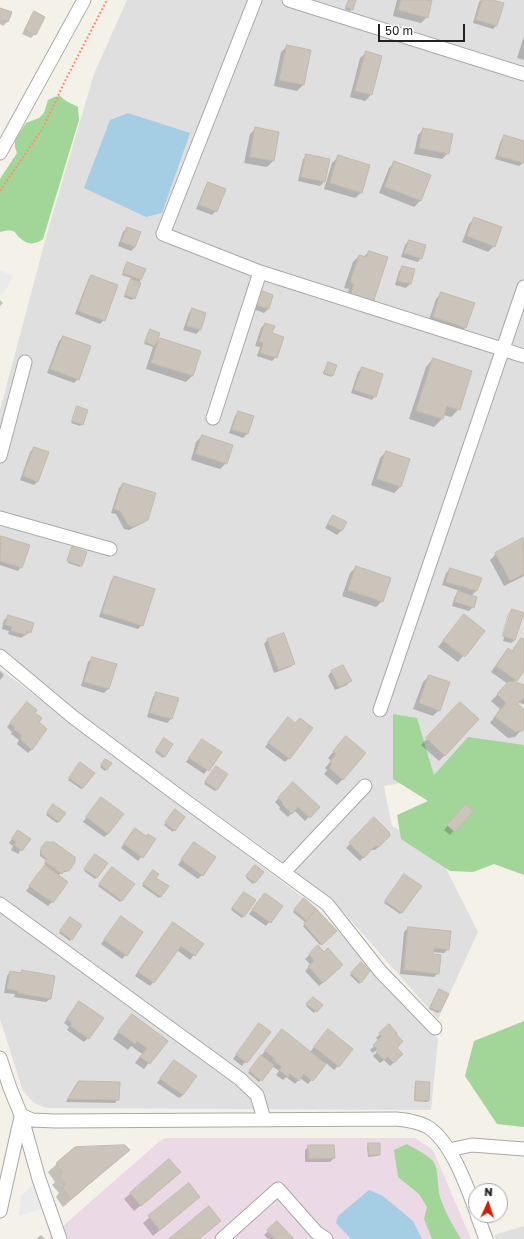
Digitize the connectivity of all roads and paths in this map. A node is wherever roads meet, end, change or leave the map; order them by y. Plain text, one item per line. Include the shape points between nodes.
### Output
1 (84, 0) edge
2 (107, 0) edge
3 (255, 0) edge
4 (289, 0) edge
5 (524, 74) edge
6 (3, 138) edge
7 (0, 153) edge
8 (0, 191) edge
9 (260, 272) junction
10 (524, 287) edge
11 (502, 348) junction
12 (524, 356) edge
13 (25, 362) dead end
14 (213, 418) dead end
15 (0, 456) edge
16 (0, 518) edge
17 (110, 549) dead end
18 (0, 656) edge
19 (380, 710) dead end
20 (365, 786) dead end
21 (284, 872) junction
22 (0, 904) edge
23 (435, 1028) dead end
24 (0, 1058) edge
25 (21, 1115) junction
26 (264, 1119) junction
27 (524, 1149) edge
28 (449, 1150) junction
29 (468, 1190) edge
30 (0, 1211) edge
31 (481, 1223) edge
32 (60, 1239) edge
33 (222, 1239) edge
34 (326, 1239) edge
35 (486, 1239) edge

1 - 6 street
2 - 8 path via 43,128
3 - 9 street via 163,234
4 - 5 street
6 - 7 street
9 - 11 street
9 - 14 street
10 - 11 street
11 - 12 street
11 - 19 street
13 - 15 street
16 - 17 street
18 - 21 street via 73,717
20 - 21 street
21 - 23 street via 327,904 380,970
22 - 26 street via 240,1079 257,1095
24 - 25 street
25 - 26 street via 32,1120 48,1121
25 - 30 street
25 - 32 street via 39,1179
26 - 28 street via 413,1121 427,1126 439,1136
27 - 28 street via 472,1145
28 - 29 street
31 - 35 street
33 - 34 street via 278,1189 317,1233

